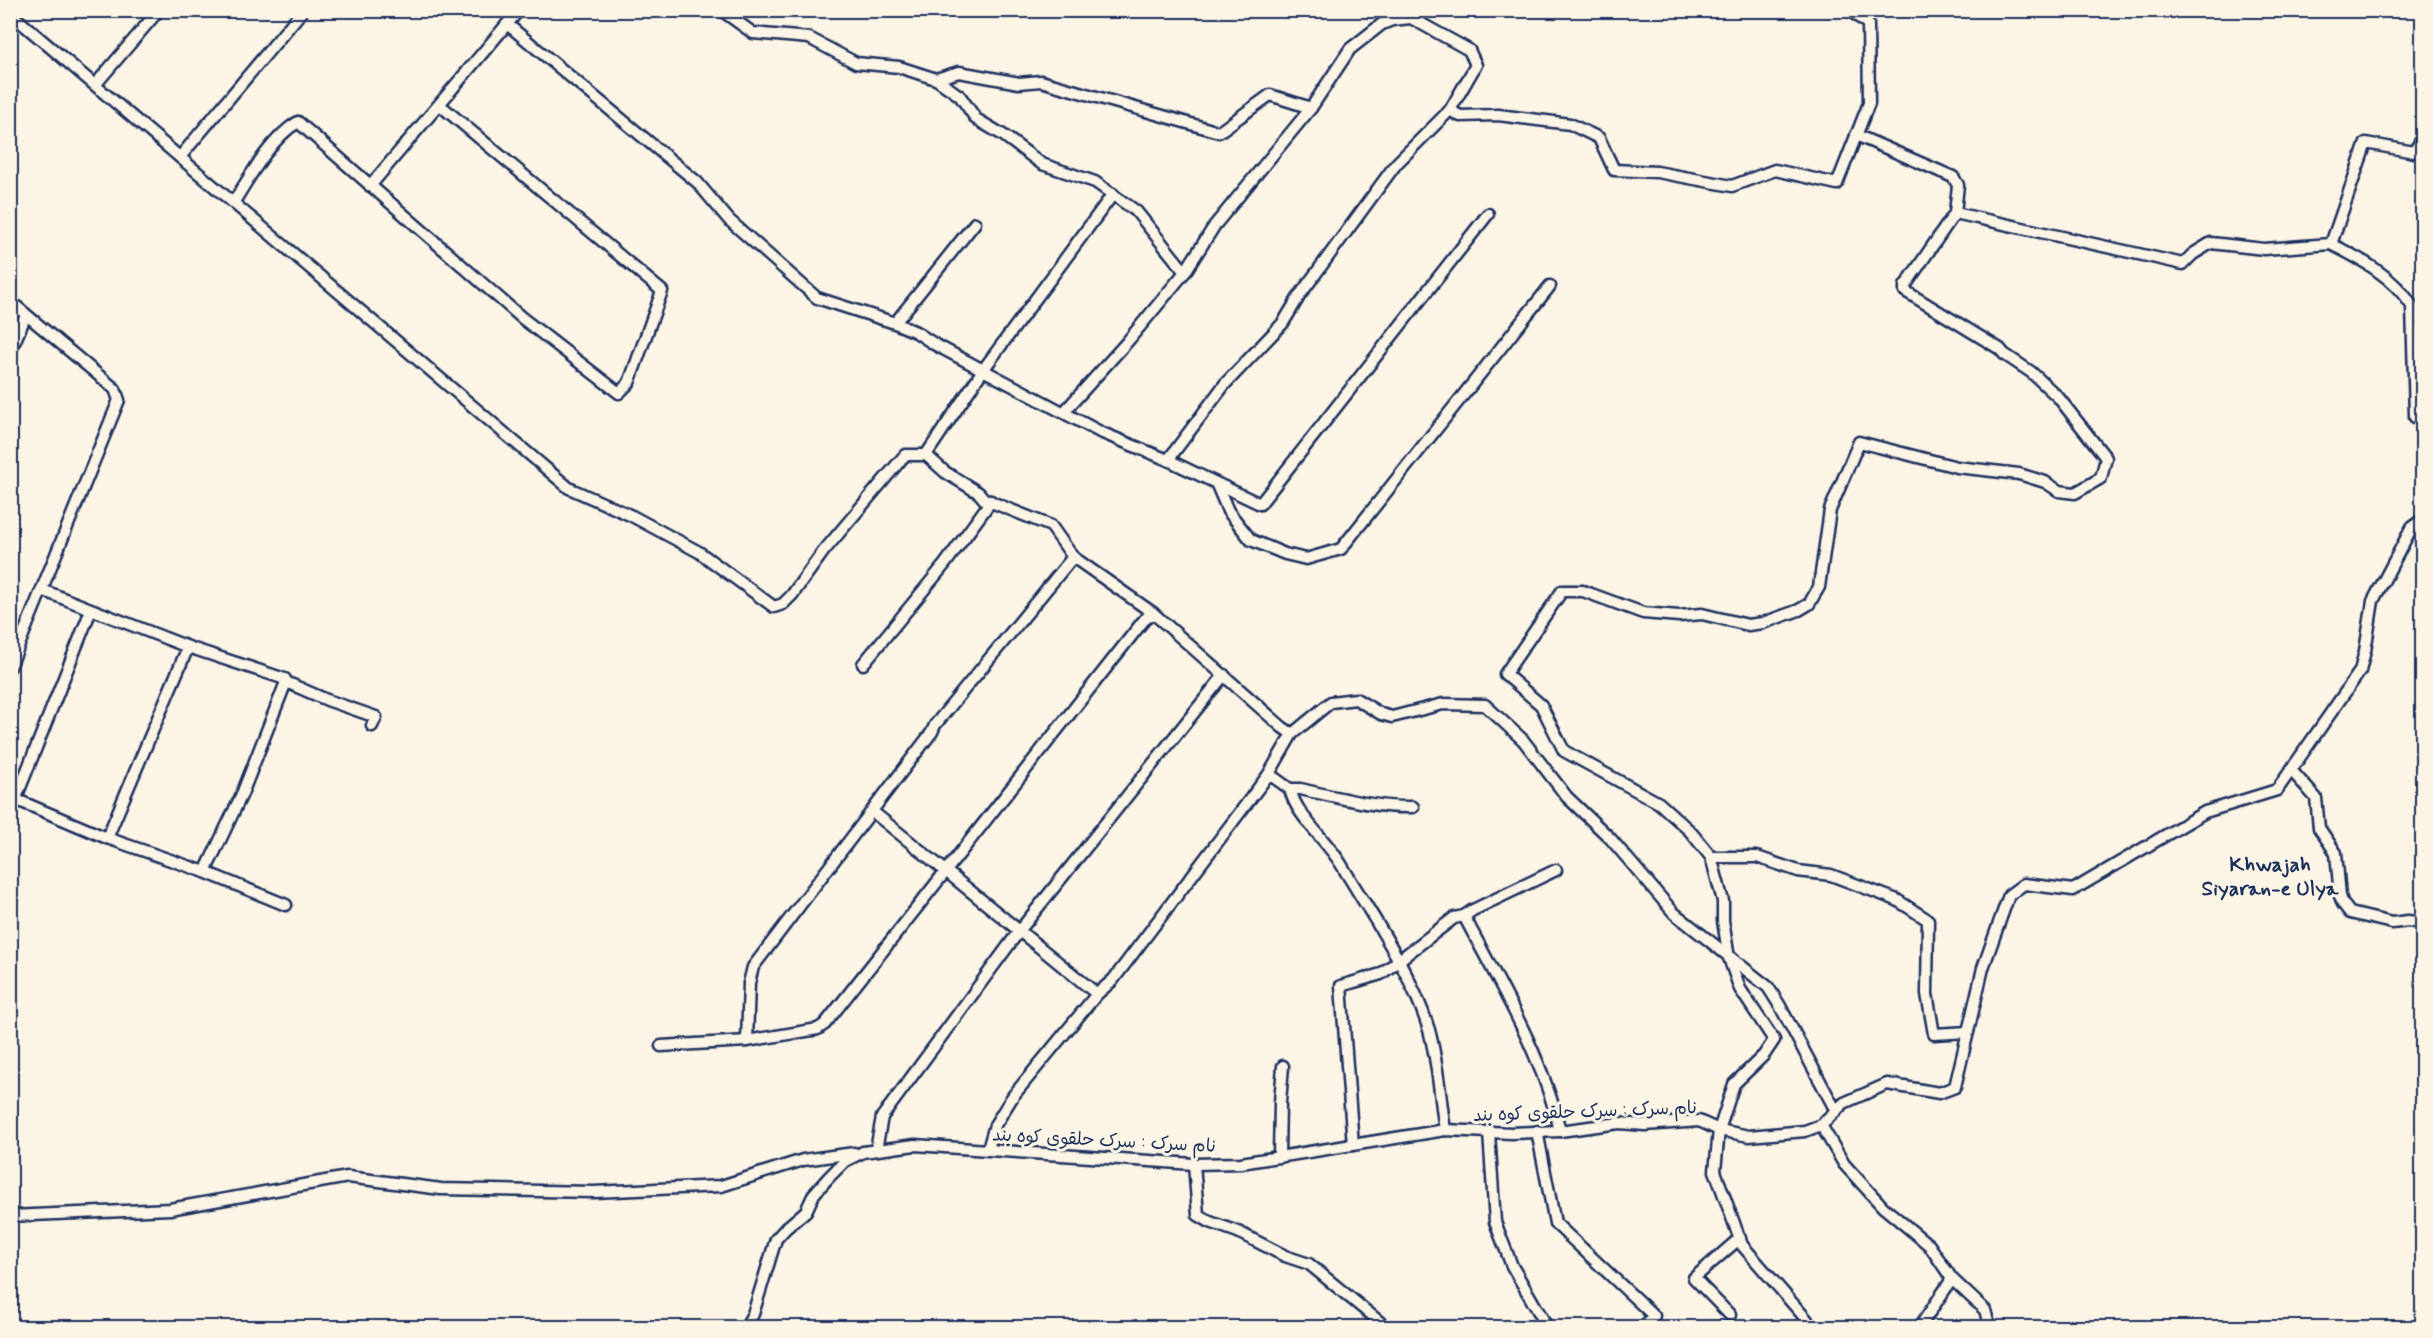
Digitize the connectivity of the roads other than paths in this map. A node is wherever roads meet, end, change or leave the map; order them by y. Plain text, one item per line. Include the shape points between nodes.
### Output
1 (159, 10) edge
2 (303, 10) edge
3 (519, 10) edge
4 (721, 10) edge
5 (1385, 10) edge
6 (1849, 10) edge
7 (16, 14) edge
8 (507, 24) junction
9 (1382, 24) junction
10 (936, 80) junction
11 (95, 85) junction
12 (440, 105) junction
13 (1311, 108) junction
14 (1450, 110) junction
15 (1856, 135) junction
16 (2422, 139) edge
17 (180, 157) junction
18 (370, 186) junction
19 (1113, 194) junction
20 (234, 202) junction
21 (1955, 213) junction
22 (1488, 214) dead end
23 (975, 223) dead end
24 (2331, 244) junction
25 (1185, 272) junction
26 (1550, 286) dead end
27 (10, 302) edge
28 (26, 315) junction
29 (895, 323) junction
30 (10, 352) edge
31 (983, 369) junction
32 (1064, 412) junction
33 (2422, 421) edge
34 (926, 455) junction
35 (1168, 460) junction
36 (1218, 485) junction
37 (991, 501) junction
38 (2422, 520) edge
39 (1073, 557) junction
40 (42, 590) junction
41 (91, 610) junction
42 (1153, 613) junction
43 (188, 647) junction
44 (863, 664) dead end
45 (10, 667) edge
46 (1224, 675) junction
47 (286, 682) junction
48 (372, 726) dead end
49 (1292, 734) junction
50 (2291, 770) junction
51 (1269, 774) junction
52 (1290, 789) junction
53 (14, 799) edge
54 (1413, 807) dead end
55 (873, 812) junction
56 (10, 813) edge
57 (107, 838) junction
58 (1711, 857) junction
59 (1556, 870) dead end
60 (946, 871) junction
61 (205, 872) junction
62 (286, 905) dead end
63 (1464, 916) junction
64 (2422, 923) edge
65 (1020, 930) junction
66 (1729, 958) junction
67 (1398, 961) junction
68 (1097, 994) junction
69 (1968, 1032) junction
70 (747, 1041) junction
71 (661, 1046) dead end
72 (1283, 1066) dead end
73 (1836, 1111) junction
74 (1821, 1125) junction
75 (1445, 1130) junction
76 (1719, 1130) junction
77 (1537, 1131) junction
78 (1560, 1131) junction
79 (1489, 1133) junction
80 (1353, 1145) junction
81 (988, 1149) junction
82 (876, 1150) junction
83 (863, 1152) junction
84 (1279, 1157) junction
85 (1194, 1164) junction
86 (10, 1216) edge
87 (1740, 1238) junction
88 (1952, 1279) junction
89 (1730, 1315) dead end
90 (745, 1328) edge
91 (1387, 1328) edge
92 (1548, 1328) edge
93 (1642, 1328) edge
94 (1804, 1328) edge
95 (1919, 1328) edge
96 (1990, 1328) edge

1 - 11 street
2 - 17 street
3 - 8 street
4 - 10 street via 753,33 809,38 856,63 899,67
5 - 9 street
6 - 15 street via 1868,24 1869,103
7 - 11 street
8 - 12 street
8 - 29 street via 697,182 729,220 817,298
9 - 13 street via 1350,49
9 - 14 street via 1410,18 1469,50 1476,65
10 - 13 street via 959,72 1019,83 1041,81 1219,132 1270,95
10 - 19 street via 960,96 976,119 1041,164 1095,182
11 - 17 street
12 - 18 street
12 - 18 street via 662,291 629,383 619,393 522,318
13 - 25 street via 1215,225
14 - 15 street via 1460,117 1498,116 1570,124 1599,138 1614,170 1657,172 1732,186 1775,170 1837,184
14 - 35 street via 1396,164 1283,323 1224,384
15 - 21 street via 1953,177 1959,185
16 - 24 street via 2414,152 2366,144
17 - 20 street
18 - 20 street via 298,122 252,172
19 - 25 street via 1136,211
19 - 31 street
20 - 34 street via 569,488 699,552 774,608 792,595 905,455
21 - 24 street via 2183,264 2211,243 2264,249
21 - 58 street via 1905,291 2000,349 2058,397 2106,458 2101,478 2075,493 2059,491 2019,474 1957,467 1859,442 1830,510 1819,587 1809,604 1748,625 1702,614 1643,613 1583,591 1562,591 1505,674 1541,705 1564,751 1659,803
22 - 36 street via 1260,504
23 - 29 street
24 - 33 street via 2371,265 2412,306 2415,417
25 - 32 street
26 - 36 street via 1341,549 1306,559 1251,540 1228,511
27 - 28 street
28 - 30 street
28 - 40 street via 115,389 119,400
29 - 31 street
31 - 32 street
31 - 34 street
32 - 35 street via 1100,432
34 - 37 street
35 - 36 street
37 - 39 street via 1051,526
37 - 44 street
38 - 50 street, نام سرک : سرک حلقوی کوه بند via 2412,527 2373,601 2360,671
39 - 42 street
39 - 55 street via 935,725
40 - 41 street
40 - 45 street
41 - 43 street
41 - 53 street
42 - 46 street
42 - 60 street
43 - 47 street via 264,670
43 - 57 street
46 - 49 street
46 - 65 street
47 - 48 street via 376,717
47 - 61 street via 242,794
49 - 51 street
49 - 66 street via 1331,702 1356,699 1392,717 1443,704 1485,705 1523,740 1567,797 1610,838 1674,913
50 - 64 street via 2316,798 2319,828 2336,853 2340,896 2350,913 2392,923
50 - 69 street, نام سرک : سرک حلقوی کوه بند via 2277,790 2205,812 2073,890 2024,884 2009,895 1983,969
51 - 52 street
51 - 68 street via 1113,980
52 - 54 street
52 - 67 street via 1300,812 1324,838
53 - 56 street
53 - 57 street
55 - 60 street
55 - 70 street via 753,967
57 - 61 street
58 - 66 street via 1723,901
58 - 69 street via 1757,857 1798,872 1831,875 1897,900 1928,920 1927,994 1934,1034
59 - 63 street
60 - 65 street
60 - 70 street via 825,1024 818,1029
61 - 62 street
63 - 67 street via 1454,918
63 - 78 street via 1523,1029 1553,1100
65 - 68 street
65 - 82 street via 882,1116
66 - 73 street via 1768,987
66 - 76 street via 1740,989 1774,1040 1734,1084
67 - 75 street via 1413,987 1429,1032
67 - 80 street via 1381,974 1341,986
68 - 81 street via 1013,1096 995,1125
69 - 73 street, نام سرک : سرک حلقوی کوه بند via 1955,1088 1939,1093 1887,1084 1844,1103
70 - 71 street
72 - 84 street
73 - 74 street, نام سرک : سرک حلقوی کوه بند
74 - 76 street, نام سرک : سرک حلقوی کوه بند via 1805,1131 1749,1136
74 - 88 street via 1844,1164 1883,1207 1929,1245
75 - 79 street, نام سرک : سرک حلقوی کوه بند
75 - 80 street, نام سرک : سرک حلقوی کوه بند
76 - 78 street, نام سرک : سرک حلقوی کوه بند via 1699,1121 1619,1123
76 - 87 street via 1715,1171
77 - 78 street, نام سرک : سرک حلقوی کوه بند
77 - 79 street, نام سرک : سرک حلقوی کوه بند
77 - 93 street via 1555,1223 1654,1316
79 - 92 street via 1495,1222 1512,1266
80 - 84 street, نام سرک : سرک حلقوی کوه بند
81 - 82 street, نام سرک : سرک حلقوی کوه بند via 915,1145
81 - 85 street, نام سرک : سرک حلقوی کوه بند
82 - 83 street, نام سرک : سرک حلقوی کوه بند
83 - 86 street via 803,1160 722,1186 594,1192 452,1189 348,1177 170,1209
83 - 90 street, نام سرک : سرک حلقوی کوه بند via 845,1161 829,1177 806,1211 776,1239
84 - 85 street, نام سرک : سرک حلقوی کوه بند
85 - 91 street via 1198,1215 1309,1264
87 - 89 street via 1694,1278
87 - 94 street via 1807,1320
88 - 95 street
88 - 96 street via 1985,1310

